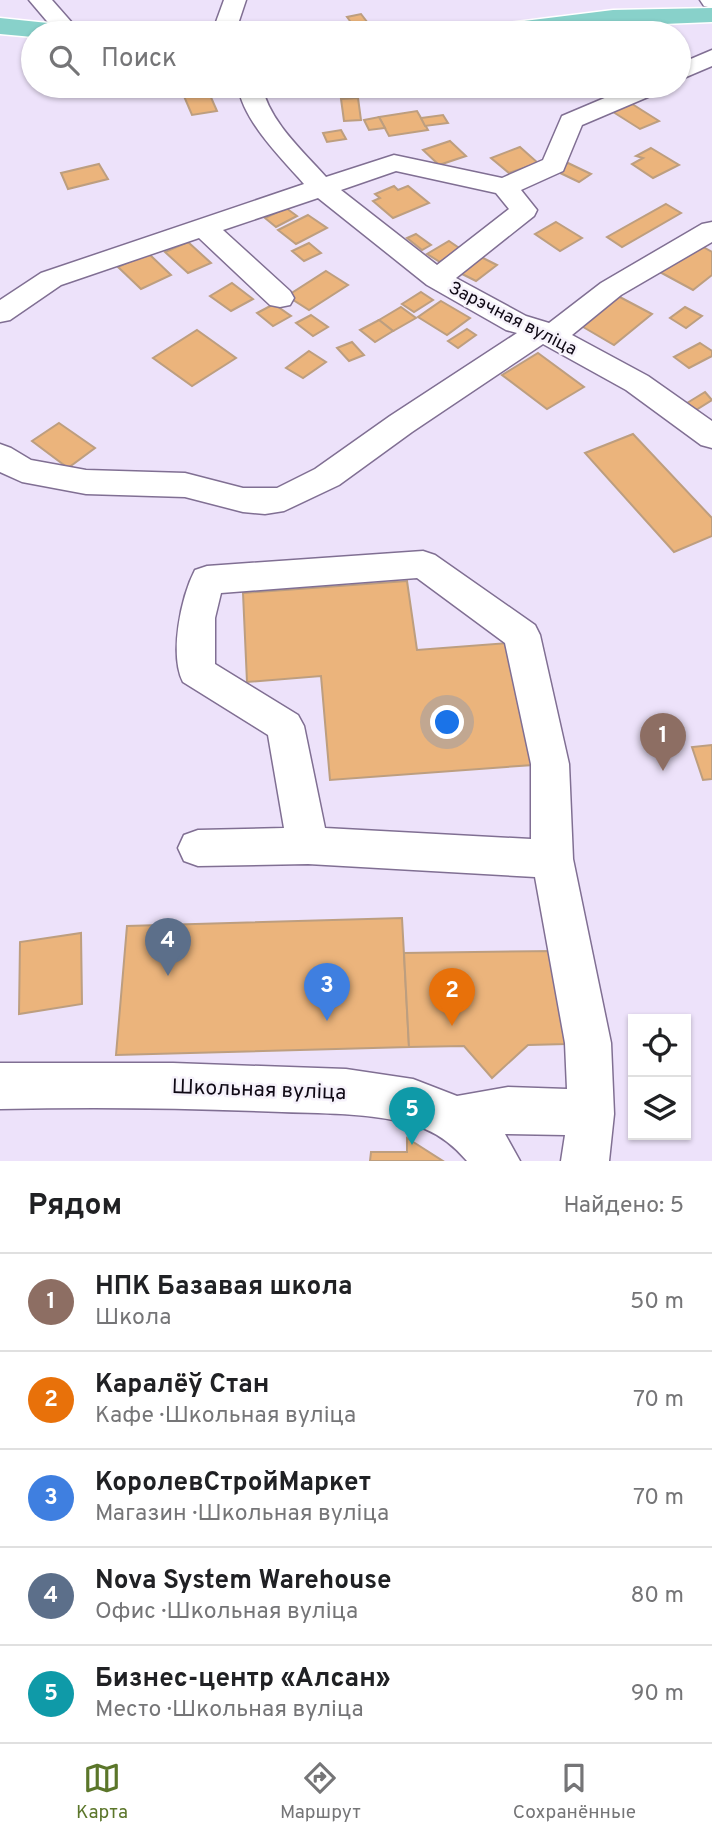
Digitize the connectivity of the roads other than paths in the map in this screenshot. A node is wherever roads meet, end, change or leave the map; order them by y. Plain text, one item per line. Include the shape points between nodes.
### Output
1 (40, 0) edge
2 (235, 0) edge
3 (712, 15) edge
4 (58, 21) edge
5 (230, 21) edge
6 (589, 21) edge
7 (0, 26) edge
8 (21, 28) edge
9 (712, 57) edge
10 (691, 67) edge
11 (252, 98) edge
12 (625, 98) edge
13 (321, 187) junction
14 (505, 187) junction
15 (204, 229) junction
16 (712, 230) edge
17 (437, 279) junction
18 (280, 298) dead end
19 (0, 313) edge
20 (547, 334) junction
21 (712, 437) edge
22 (0, 456) edge
23 (308, 846) junction
24 (198, 848) dead end
25 (552, 859) junction
26 (0, 1086) edge
27 (591, 1114) junction
28 (457, 1119) junction
29 (496, 1161) edge
30 (585, 1161) edge

1 - 4 street
2 - 5 street
3 - 6 main road
7 - 8 main road
9 - 10 street
11 - 13 street, Зарэчная вуліца via 279,140
12 - 14 street via 572,121 554,165
13 - 14 street via 394,163
13 - 15 street
13 - 17 street, Зарэчная вуліца
14 - 17 street via 524,210
15 - 18 street
15 - 19 street via 51,279
16 - 20 street via 611,289
17 - 20 street, Зарэчная вуліца via 516,323
20 - 21 street, Зарэчная вуліца via 637,383
20 - 22 street via 401,424 327,477 284,499 243,500 185,485 86,482 22,470
23 - 24 street
23 - 25 street
23 - 25 street via 285,726 196,671 197,618 207,580 423,564 522,635 550,764
25 - 27 street via 588,1043
26 - 28 street, Школьная вуліца via 214,1086 367,1093 406,1100
27 - 28 street via 519,1108
27 - 30 street
28 - 29 street, Школьная вуліца

